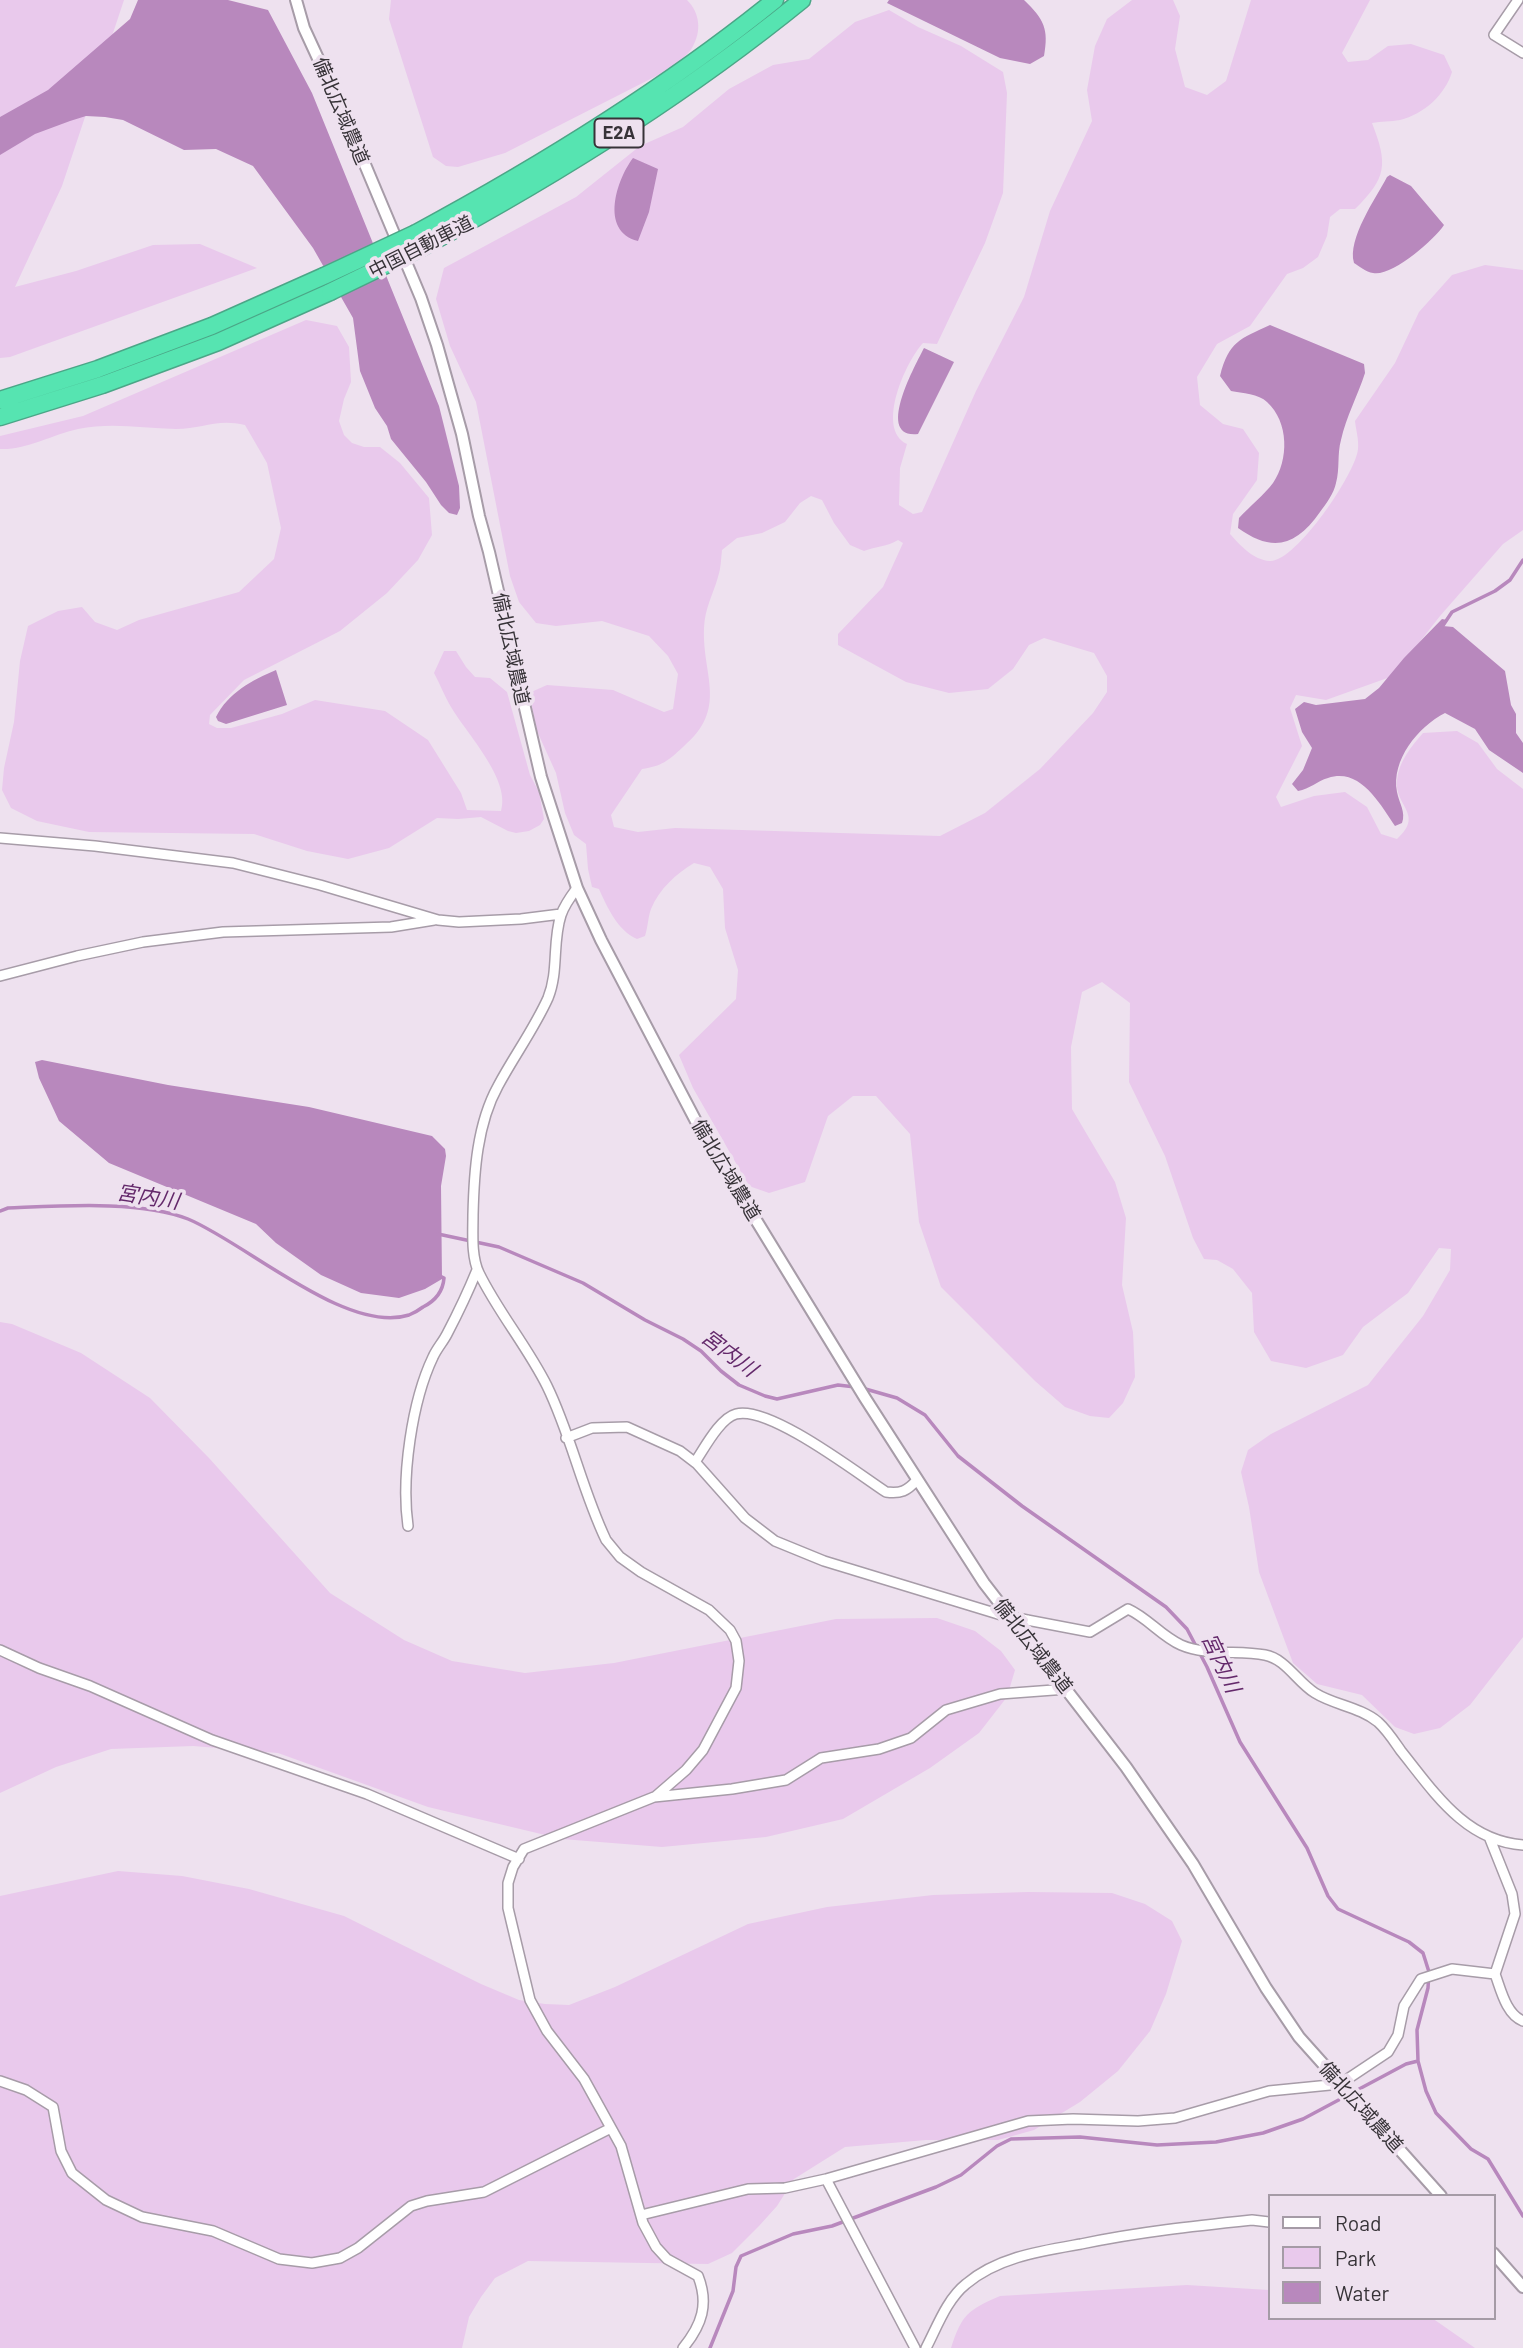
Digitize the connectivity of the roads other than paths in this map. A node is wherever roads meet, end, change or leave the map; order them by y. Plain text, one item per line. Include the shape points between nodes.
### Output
1 (296, 0) edge
2 (775, 0) edge
3 (802, 0) edge
4 (1518, 0) edge
5 (1523, 53) edge
6 (419, 240) junction
7 (0, 400) edge
8 (0, 417) edge
9 (0, 838) edge
10 (577, 888) junction
11 (561, 914) junction
12 (438, 919) junction
13 (0, 976) edge
14 (477, 1270) junction
15 (566, 1438) junction
16 (695, 1462) junction
17 (917, 1480) junction
18 (408, 1526) dead end
19 (0, 1650) edge
20 (1068, 1689) junction
21 (654, 1797) junction
22 (1490, 1839) junction
23 (1523, 1845) edge
24 (519, 1858) junction
25 (1495, 1975) junction
26 (1523, 2021) edge
27 (0, 2081) edge
28 (1340, 2084) junction
29 (611, 2128) junction
30 (826, 2179) junction
31 (1439, 2194) edge
32 (641, 2215) junction
33 (1268, 2221) edge
34 (1495, 2255) edge
35 (1523, 2287) edge
36 (683, 2348) edge
37 (915, 2348) edge
38 (926, 2348) edge

1 - 10 street, 備北広域農道 via 437,345 462,434 541,778
2 - 6 highway, 中国自動車道 / E2A via 660,86
3 - 6 highway, 中国自動車道 / E2A via 672,98 584,156
4 - 5 street via 1494,35
6 - 7 highway, 中国自動車道 / E2A, bridge via 212,326
6 - 8 highway, 中国自動車道 / E2A, bridge via 330,292 218,342
9 - 12 street via 233,863
10 - 11 street
10 - 17 street, 備北広域農道 via 699,1127
11 - 12 street via 459,922
11 - 14 street via 549,995 497,1088 483,1127 473,1198
12 - 13 street via 391,927 223,932 144,942
14 - 15 street via 528,1350
14 - 18 street via 433,1356 416,1403 405,1507
15 - 16 street via 592,1428 627,1427
15 - 21 street via 606,1539 620,1557 709,1610 736,1641 736,1688 703,1750
16 - 17 street via 725,1419 737,1413 788,1427 886,1492 907,1491
16 - 22 street, bridge via 745,1518 775,1541 824,1561 998,1614 1090,1632 1128,1609 1182,1646 1279,1659 1316,1694 1379,1723 1454,1814
17 - 20 street, 備北広域農道 via 984,1583
19 - 24 street via 212,1740 367,1794
20 - 21 street via 1000,1694 946,1710 911,1738 879,1749 821,1758 786,1780
20 - 28 street, 備北広域農道 via 1193,1864 1299,2036
21 - 24 street via 524,1849
22 - 23 street
22 - 25 street via 1515,1914
24 - 29 street via 508,1883 508,1908 530,2000
25 - 26 street via 1509,2009
25 - 28 street via 1452,1969 1420,1979 1404,2006 1398,2035 1388,2052
27 - 29 street via 53,2107 61,2151 72,2173 106,2200 142,2217 213,2231 279,2259 312,2263 340,2258 358,2248 411,2206 484,2192
28 - 30 street via 1269,2091 1175,2118 1028,2121
28 - 31 street, 備北広域農道
29 - 32 street via 621,2146
30 - 32 street via 785,2188 748,2189
30 - 37 street
32 - 36 street via 656,2247 667,2259 698,2276 704,2291 697,2328
33 - 38 street via 1117,2236 1007,2260 963,2286
34 - 35 street

